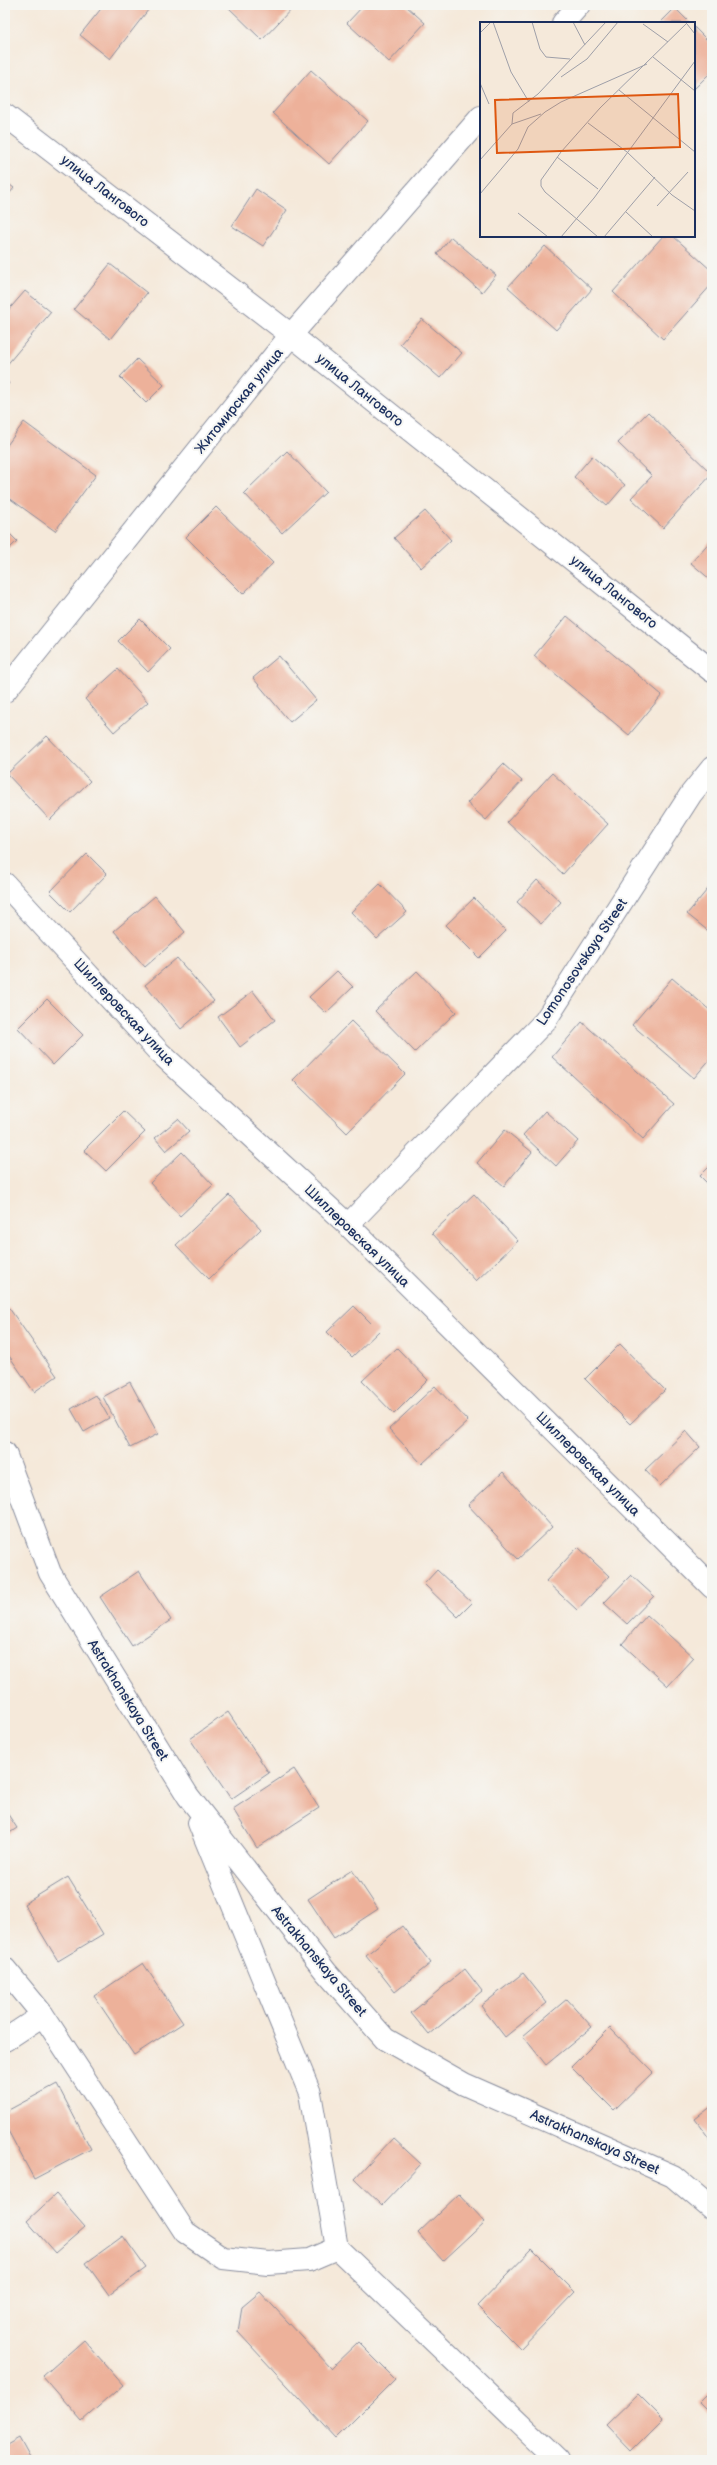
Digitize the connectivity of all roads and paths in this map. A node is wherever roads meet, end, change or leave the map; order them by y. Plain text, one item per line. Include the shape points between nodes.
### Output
1 (579, 5) edge
2 (564, 22) edge
3 (5, 115) edge
4 (480, 118) edge
5 (291, 335) junction
6 (712, 671) edge
7 (5, 691) edge
8 (712, 768) edge
9 (5, 884) edge
10 (348, 1225) junction
11 (5, 1453) edge
12 (712, 1587) edge
13 (188, 1796) junction
14 (5, 1969) edge
15 (43, 2015) junction
16 (5, 2040) edge
17 (712, 2209) edge
18 (337, 2248) junction
19 (558, 2460) edge

1 - 2 street
3 - 5 street, улица Лангового
4 - 5 street, Житомирская улица
5 - 6 street, улица Лангового
5 - 7 street, Житомирская улица
8 - 10 street, Lomonosovskaya Street via 691,794 545,1021
9 - 10 street, Шиллеровская улица via 159,1052
10 - 12 street, Шиллеровская улица
11 - 13 street, Astrakhanskaya Street via 50,1574
13 - 17 street, Astrakhanskaya Street via 322,1966 385,2039 464,2084 673,2176
13 - 18 street via 310,2093
14 - 15 street
15 - 16 street
15 - 18 street via 185,2232 223,2258 268,2263 308,2260
18 - 19 street

